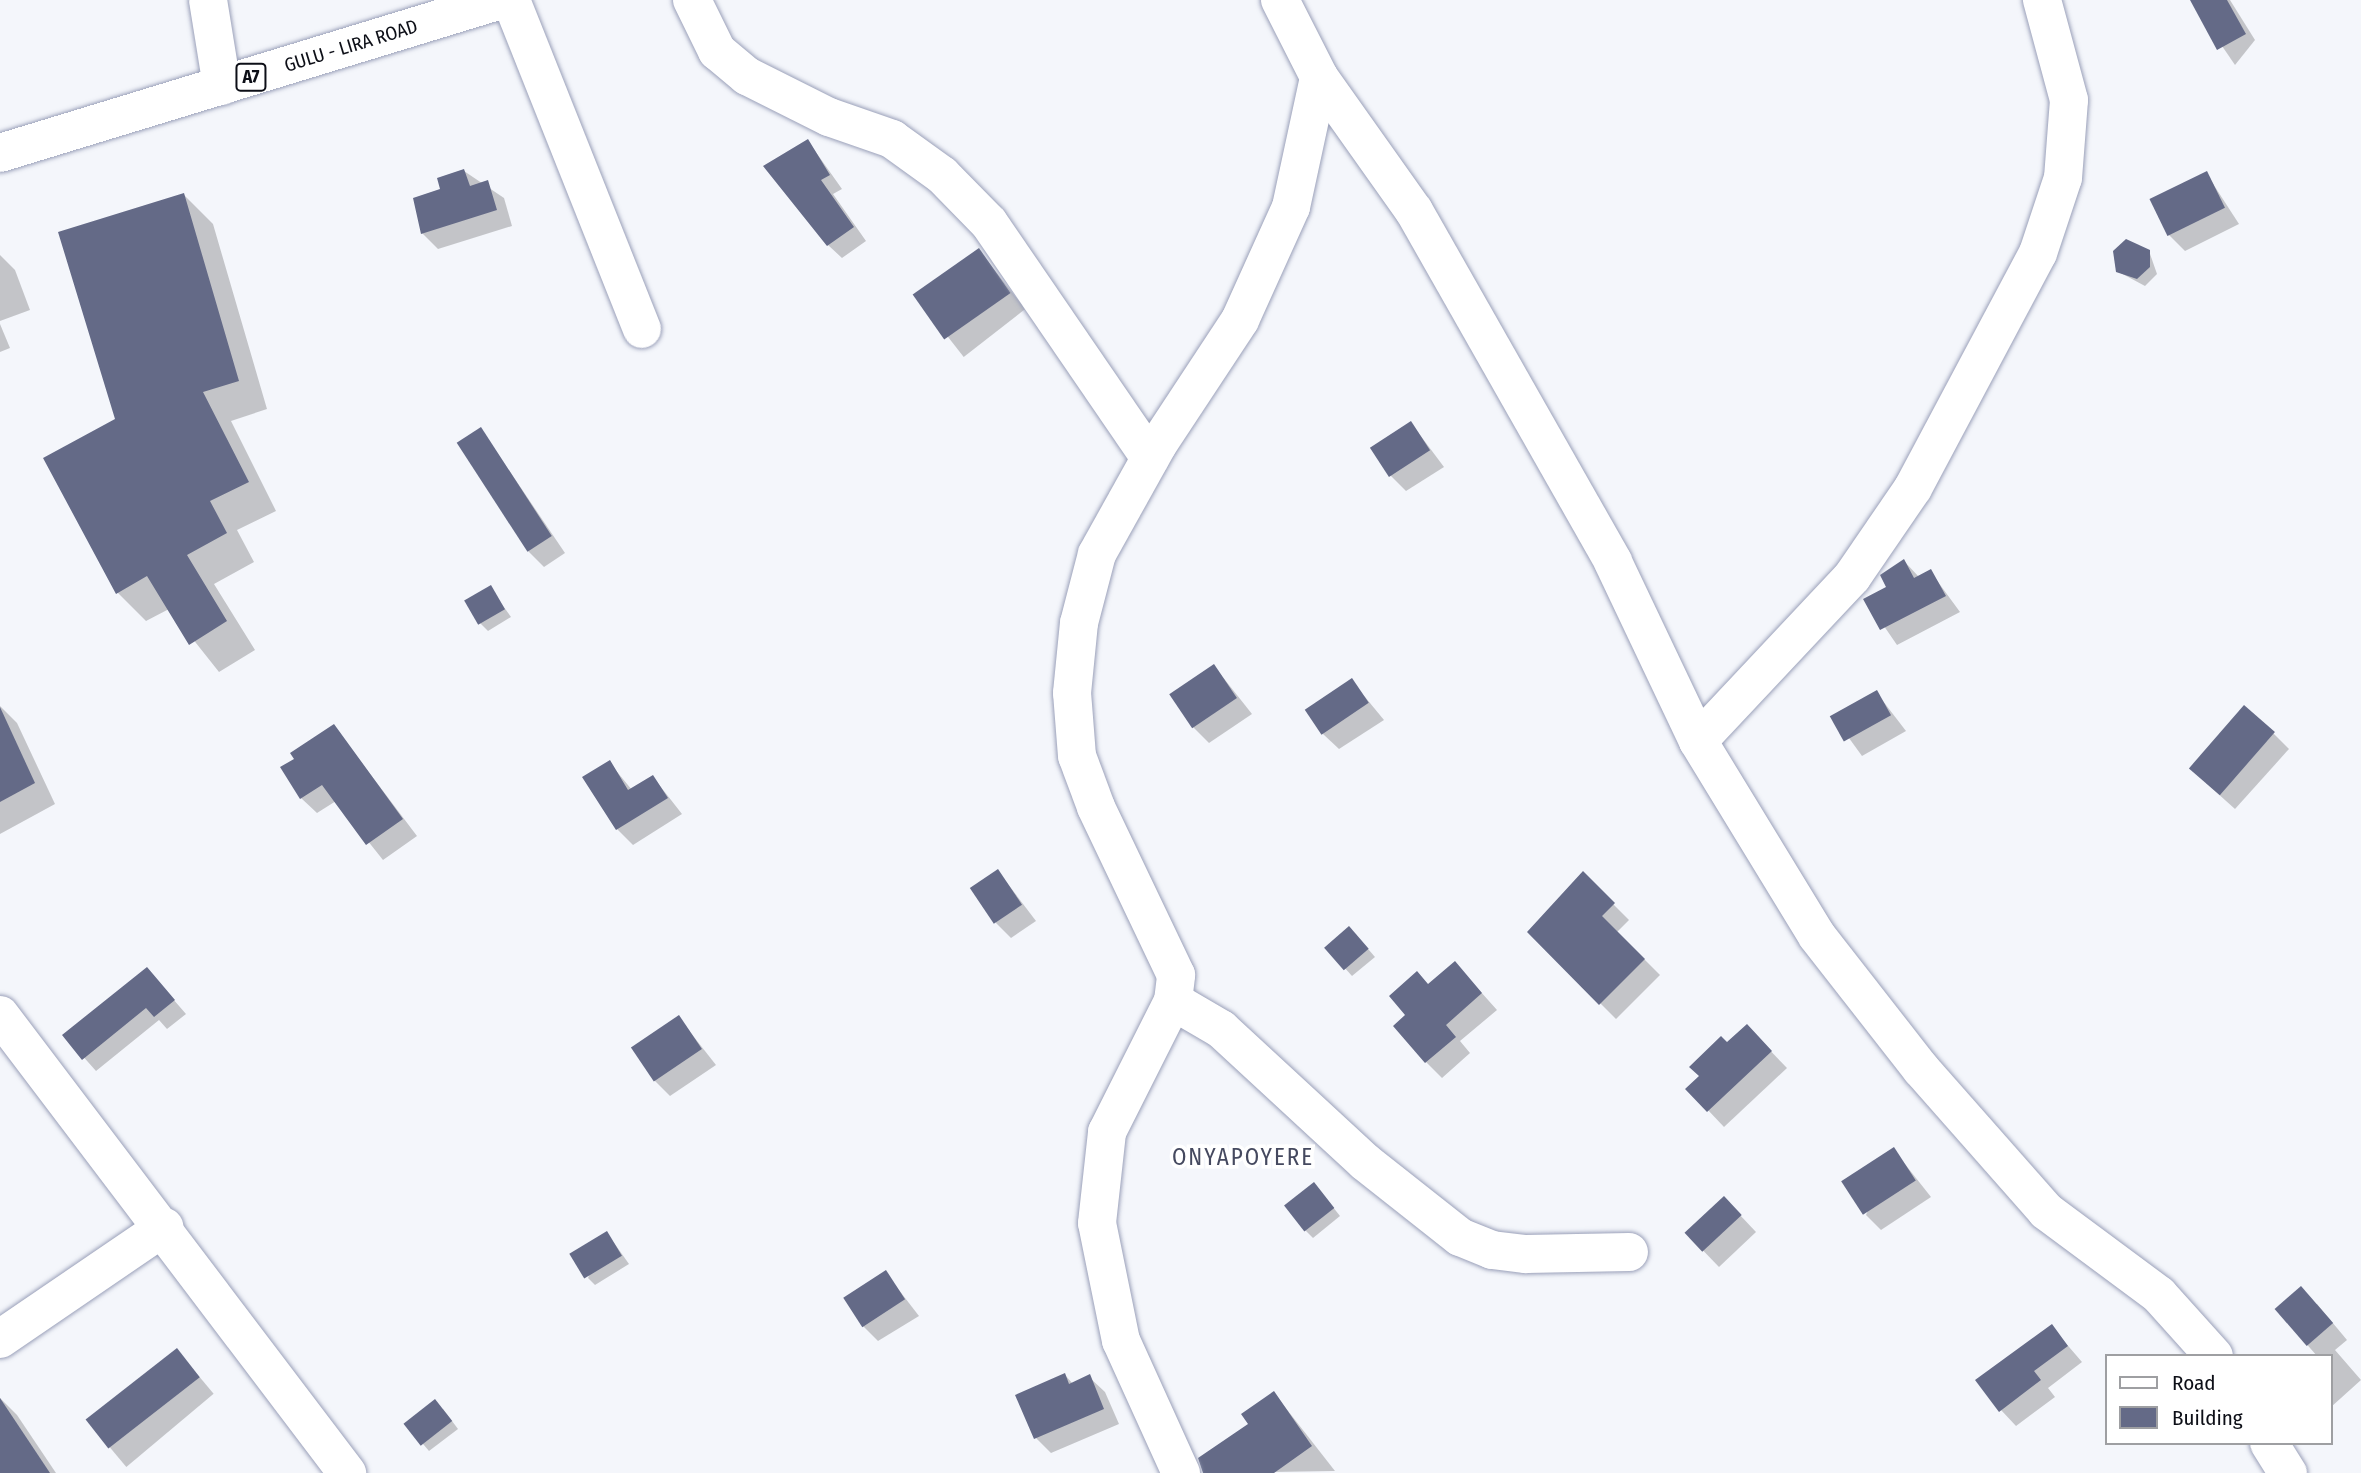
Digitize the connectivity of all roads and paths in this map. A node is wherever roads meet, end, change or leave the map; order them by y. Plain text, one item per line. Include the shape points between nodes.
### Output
1 (208, 0) edge
2 (501, 0) edge
3 (511, 0) edge
4 (692, 0) edge
5 (1280, 0) edge
6 (2042, 0) edge
7 (1319, 77) junction
8 (222, 86) junction
9 (0, 153) edge
10 (642, 329) dead end
11 (1150, 458) junction
12 (1698, 741) junction
13 (1173, 1001) junction
14 (0, 1015) edge
15 (164, 1227) junction
16 (1629, 1252) dead end
17 (0, 1339) edge
18 (2212, 1354) edge
19 (2270, 1445) edge
20 (347, 1473) edge
21 (1181, 1473) edge
22 (2288, 1473) edge

1 - 8 street
2 - 8 street, GULU - LIRA ROAD / A7
3 - 10 street
4 - 11 street via 717,51 747,76 830,117 892,139 951,185 989,223
5 - 7 street
6 - 12 street via 2069,100 2063,178 2038,253 1913,488 1868,555 1785,654
7 - 11 street via 1291,207 1240,320
7 - 12 street via 1414,211 1613,562
8 - 9 street, GULU - LIRA ROAD / A7
11 - 13 street via 1097,554 1079,623 1071,724 1096,807 1172,962
12 - 18 street via 1817,936 1921,1069 2046,1211 2159,1295
13 - 16 street via 1221,1029 1366,1162 1460,1237 1492,1250 1526,1254
13 - 21 street via 1107,1132 1097,1223 1121,1341
14 - 15 street
15 - 17 street
15 - 20 street
19 - 22 street

